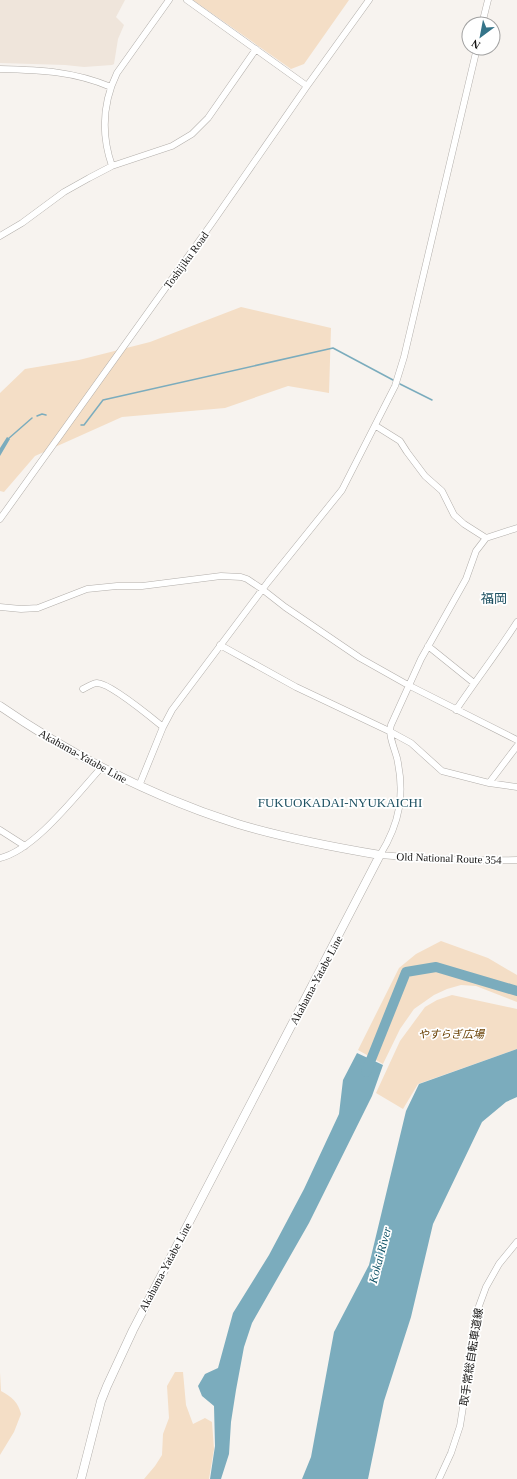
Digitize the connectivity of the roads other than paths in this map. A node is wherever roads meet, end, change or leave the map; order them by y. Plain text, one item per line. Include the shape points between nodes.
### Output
1 (169, 0) edge
2 (187, 0) edge
3 (369, 0) edge
4 (488, 0) edge
5 (484, 16) edge
6 (256, 49) junction
7 (475, 56) edge
8 (0, 69) edge
9 (307, 86) junction
10 (111, 87) junction
11 (112, 166) junction
12 (0, 236) edge
13 (376, 426) junction
14 (0, 519) edge
15 (517, 528) edge
16 (486, 538) junction
17 (262, 589) junction
18 (0, 607) edge
19 (517, 622) edge
20 (220, 645) junction
21 (428, 646) junction
22 (474, 683) junction
23 (408, 685) junction
24 (83, 689) dead end
25 (0, 706) edge
26 (456, 710) junction
27 (163, 727) junction
28 (389, 731) junction
29 (517, 740) edge
30 (517, 746) edge
31 (101, 768) junction
32 (489, 783) junction
33 (139, 786) junction
34 (517, 787) edge
35 (0, 830) edge
36 (25, 846) junction
37 (380, 855) junction
38 (0, 858) edge
39 (517, 860) edge
40 (517, 1242) edge
41 (81, 1479) edge
42 (439, 1479) edge

1 - 10 street via 117,73
2 - 6 street
3 - 9 street, Toshijiku Road
4 - 5 street
6 - 9 street
6 - 11 street via 208,118 192,134 172,146
7 - 13 street via 404,357 395,386
8 - 10 street via 68,73
9 - 14 street, Toshijiku Road
10 - 11 street via 106,105 104,134
11 - 12 street via 64,192
13 - 16 street via 400,441 425,476 442,491 454,515
13 - 17 street via 342,490
15 - 16 street
16 - 21 street via 476,551 466,579
17 - 18 street via 248,579 221,576 142,586 88,589 38,608 20,610
17 - 20 street
17 - 23 street via 342,646
19 - 22 street
20 - 27 street via 172,710
20 - 28 street via 296,687
21 - 22 street
21 - 23 street
22 - 26 street
23 - 26 street
23 - 28 street
24 - 27 street via 97,683 105,685
25 - 31 main road, Akahama-Yatabe Line
26 - 29 street
27 - 33 street
28 - 32 street via 411,743 442,771
28 - 37 street via 397,760 401,796 393,832
30 - 32 street
31 - 33 main road, Akahama-Yatabe Line
31 - 36 street via 59,815
32 - 34 street
33 - 37 main road, Akahama-Yatabe Line via 170,800 239,824
35 - 36 street
36 - 38 street
37 - 39 street, Old National Route 354 via 481,861
37 - 41 main road, Akahama-Yatabe Line via 132,1330 101,1401
40 - 42 street, 取手常総自転車道線 via 499,1264 479,1306 460,1426

